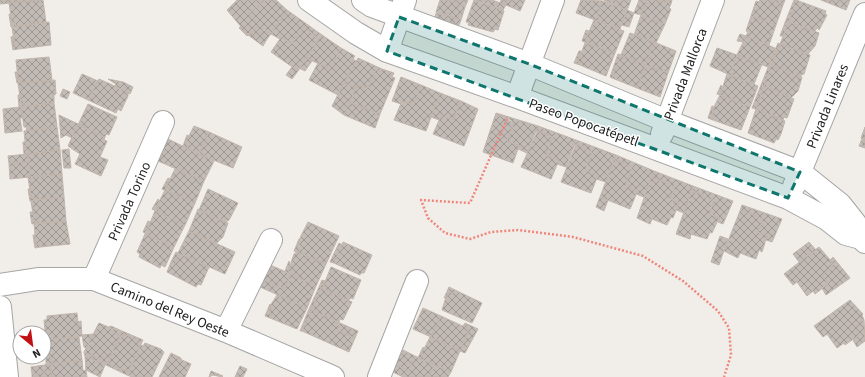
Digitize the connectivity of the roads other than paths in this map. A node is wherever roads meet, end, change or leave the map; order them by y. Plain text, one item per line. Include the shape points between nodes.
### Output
1 (309, 0) edge
2 (363, 0) edge
3 (553, 0) edge
4 (713, 0) edge
5 (402, 8) edge
6 (865, 14) edge
7 (387, 51) junction
8 (528, 64) junction
9 (517, 97) junction
10 (667, 121) junction
11 (163, 122) dead end
12 (656, 149) junction
13 (800, 172) junction
14 (788, 198) junction
15 (271, 240) dead end
16 (863, 240) edge
17 (94, 279) junction
18 (417, 281) dead end
19 (0, 285) edge
20 (0, 307) edge
21 (226, 331) junction
22 (7, 377) edge
23 (333, 377) edge
24 (379, 377) edge

1 - 7 street, Paseo Popocatépetl
2 - 5 street, Paseo Popocatépetl via 372,6
3 - 8 street
4 - 10 street, Privada Mallorca
5 - 7 street
5 - 8 street, Paseo Popocatépetl
6 - 13 street, Privada Linares
7 - 9 street, Paseo Popocatépetl
8 - 9 street
8 - 10 street, Paseo Popocatépetl
9 - 12 street, Paseo Popocatépetl
10 - 12 street, Privada Mallorca
10 - 13 street, Paseo Popocatépetl
11 - 17 street, Privada Torino
12 - 14 street, Paseo Popocatépetl
13 - 14 street, Privada Linares
13 - 16 street, Paseo Popocatépetl via 840,204
14 - 16 street, Paseo Popocatépetl via 827,219 846,234
15 - 21 street
17 - 19 street, Camino del Rey Oeste via 38,279
17 - 21 street, Camino del Rey Oeste
18 - 24 street
20 - 22 street
21 - 23 street, Camino del Rey Oeste

